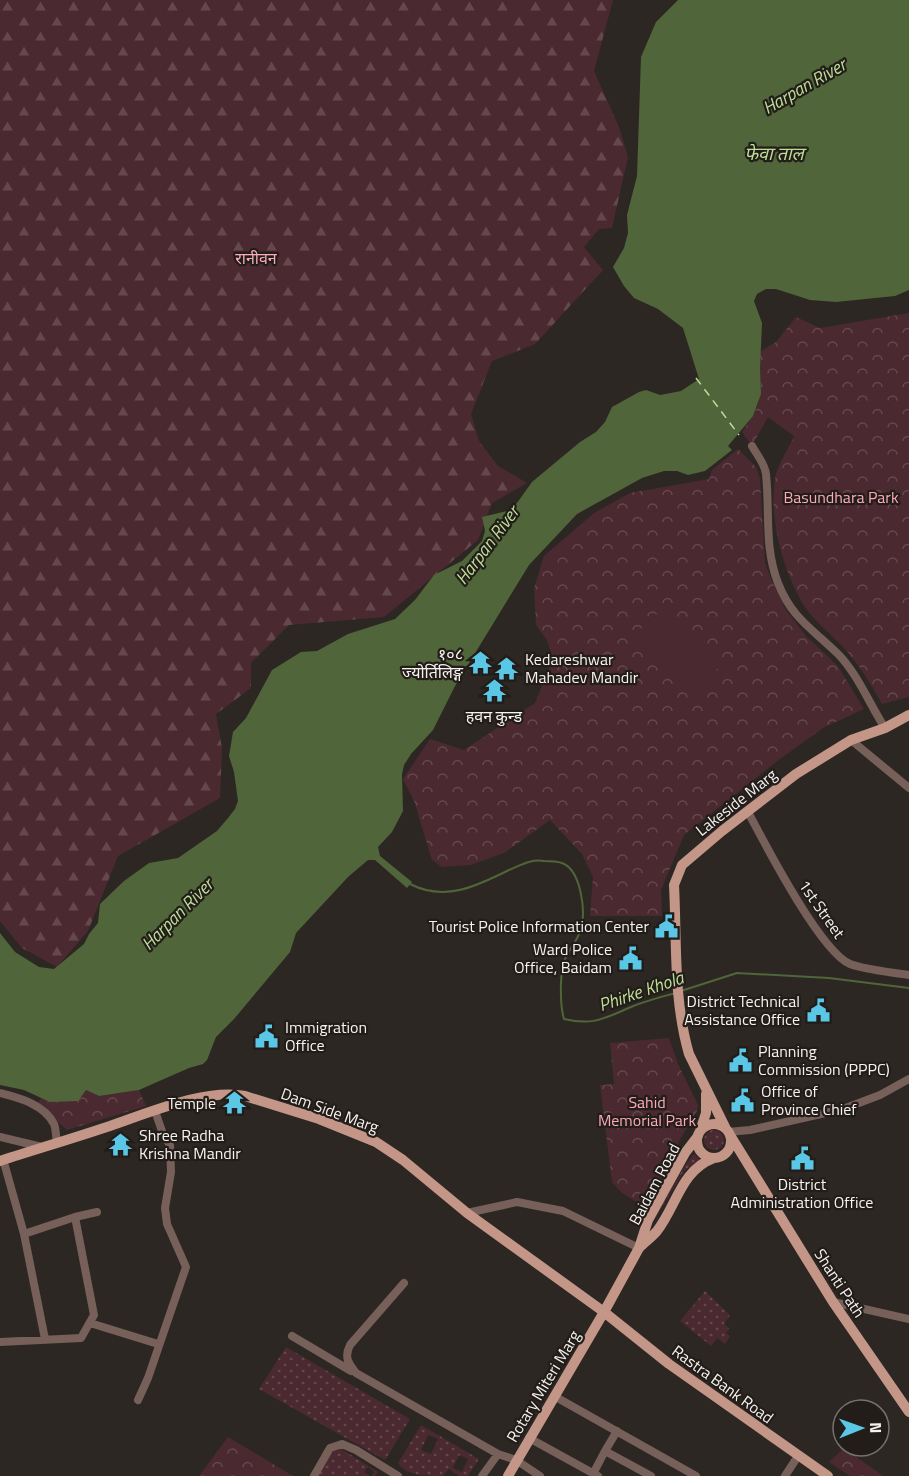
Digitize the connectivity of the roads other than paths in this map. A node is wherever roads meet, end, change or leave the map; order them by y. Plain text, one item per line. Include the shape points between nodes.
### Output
1 (752, 446) dead end
2 (907, 719) edge
3 (885, 728) junction
4 (851, 740) junction
5 (909, 788) edge
6 (748, 812) junction
7 (677, 975) joint
8 (909, 975) edge
9 (909, 1079) edge
10 (704, 1083) junction
11 (0, 1093) edge
12 (155, 1111) junction
13 (728, 1132) junction
14 (699, 1134) junction
15 (0, 1137) edge
16 (57, 1143) junction
17 (43, 1147) junction
18 (718, 1157) junction
19 (2, 1160) edge
20 (751, 1167) junction
21 (97, 1212) dead end
22 (466, 1213) junction
23 (75, 1217) junction
24 (24, 1234) junction
25 (639, 1248) junction
26 (404, 1283) dead end
27 (833, 1302) junction
28 (604, 1312) junction
29 (909, 1319) edge
30 (90, 1323) junction
31 (292, 1336) dead end
32 (45, 1339) junction
33 (0, 1342) edge
34 (158, 1344) junction
35 (356, 1373) junction
36 (554, 1396) junction
37 (138, 1400) dead end
38 (909, 1412) edge
39 (617, 1431) junction
40 (529, 1438) junction
41 (605, 1451) junction
42 (498, 1454) junction
43 (798, 1456) junction
44 (516, 1460) junction
45 (392, 1474) edge
46 (596, 1474) edge
47 (314, 1476) edge
48 (482, 1476) edge
49 (508, 1476) edge
50 (540, 1476) edge
51 (651, 1476) edge
52 (696, 1476) edge
53 (785, 1476) edge
54 (828, 1476) edge

1 - 3 street via 766,475 768,533 777,582 801,621 840,656
2 - 3 main road, Lakeside Marg
3 - 4 main road, Lakeside Marg
4 - 5 street
4 - 6 main road, Lakeside Marg via 796,774
6 - 7 main road, Lakeside Marg via 682,865 677,875
6 - 8 street, 1st Street via 786,883 836,955 850,964
7 - 10 main road, Baidam Road via 689,1054
9 - 13 street via 843,1109
10 - 13 main road, Baidam Road
10 - 14 main road, Baidam Road via 706,1113
11 - 16 street via 23,1099 42,1110 54,1124
12 - 16 main road, Dam Side Marg
12 - 22 main road, Dam Side Marg via 214,1095 235,1094 319,1119 376,1142
12 - 34 street via 170,1145 167,1224 186,1267
13 - 14 main road, Baidam Road via 713,1124
13 - 18 main road, Baidam Road via 729,1148
13 - 20 main road, Shanti Path
14 - 18 main road, Baidam Road via 702,1153
14 - 25 main road, Baidam Road via 648,1220
15 - 17 street
16 - 17 main road, Dam Side Marg
17 - 19 main road, Dam Side Marg
18 - 20 main road via 737,1157
18 - 25 main road, Baidam Road via 696,1167 657,1232
19 - 24 street
20 - 27 main road, Shanti Path
21 - 23 street
22 - 25 street via 517,1202 574,1216
22 - 28 main road, Dam Side Marg
23 - 24 street
23 - 30 street via 94,1315
24 - 32 street
25 - 28 main road, Baidam Road
26 - 35 street via 350,1345 346,1353 348,1364
27 - 29 street
27 - 38 main road, Shanti Path
28 - 36 main road, Rotary Miteri Marg
28 - 43 main road, Rastra Bank Road via 669,1364
30 - 32 street via 81,1338
30 - 34 street
31 - 35 street
32 - 33 street
34 - 37 street
35 - 42 street
36 - 39 street
36 - 40 main road, Rotary Miteri Marg
39 - 41 street
39 - 52 street
40 - 44 main road, Rotary Miteri Marg
40 - 46 street
41 - 46 street
41 - 51 street
42 - 44 street
42 - 48 street
43 - 53 street
43 - 54 main road, Rastra Bank Road
44 - 49 main road, Rotary Miteri Marg
44 - 50 street
45 - 47 street via 342,1444 330,1448

